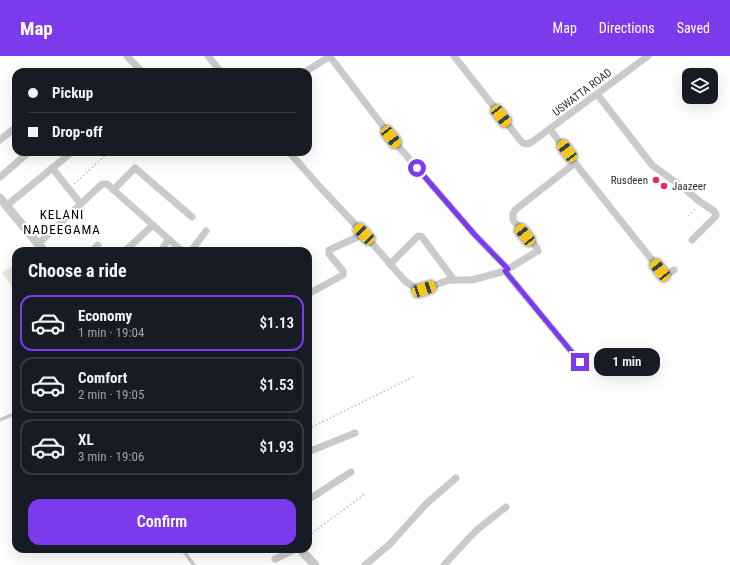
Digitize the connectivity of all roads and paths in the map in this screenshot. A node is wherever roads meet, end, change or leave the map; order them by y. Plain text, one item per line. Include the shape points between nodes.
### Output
1 (127, 56) edge
2 (208, 56) edge
3 (454, 56) edge
4 (648, 56) edge
5 (138, 68) edge
6 (218, 68) edge
7 (311, 68) edge
8 (597, 94) junction
9 (550, 129) junction
10 (12, 130) edge
11 (0, 140) edge
12 (24, 156) edge
13 (67, 156) edge
14 (105, 156) edge
15 (293, 156) edge
16 (575, 163) junction
17 (52, 168) junction
18 (0, 177) edge
19 (69, 189) junction
20 (113, 190) junction
21 (0, 198) edge
22 (702, 203) junction
23 (81, 204) junction
24 (6, 206) junction
25 (688, 216) dead end
26 (192, 217) dead end
27 (153, 225) junction
28 (206, 231) dead end
29 (364, 234) junction
30 (168, 240) junction
31 (692, 240) dead end
32 (40, 247) edge
33 (42, 247) edge
34 (129, 247) edge
35 (164, 247) edge
36 (177, 247) edge
37 (194, 247) edge
38 (390, 264) junction
39 (507, 270) junction
40 (674, 270) dead end
41 (454, 280) junction
42 (312, 292) edge
43 (580, 362) dead end
44 (413, 377) dead end
45 (12, 415) edge
46 (0, 420) edge
47 (312, 427) edge
48 (355, 433) dead end
49 (312, 450) edge
50 (351, 472) dead end
51 (456, 478) dead end
52 (365, 494) dead end
53 (312, 497) edge
54 (506, 507) dead end
55 (312, 533) edge
56 (185, 553) edge
57 (288, 553) edge
58 (304, 553) edge
59 (275, 559) dead end
60 (194, 565) edge
61 (315, 565) edge
62 (365, 565) edge
63 (444, 565) edge

1 - 5 street
2 - 6 street
3 - 9 street, USWATTA ROAD via 523,143 532,142
4 - 8 street, USWATTA ROAD
7 - 39 street via 331,58 399,147
8 - 9 street, USWATTA ROAD
8 - 22 street via 652,165
9 - 16 street
10 - 11 street
12 - 18 street
13 - 17 street
14 - 19 path
15 - 29 street
16 - 39 street via 515,210 513,220 538,251
16 - 40 street via 660,270 665,274
17 - 19 street
17 - 24 street
19 - 23 street
20 - 23 street via 107,184 102,184
20 - 26 street via 135,168
20 - 27 street
21 - 24 street
22 - 25 path
22 - 31 street via 714,211 716,216
23 - 33 street
24 - 32 street
27 - 30 street
27 - 34 street
28 - 37 street
29 - 38 street
29 - 42 street via 329,250 329,254 343,270 343,275
30 - 35 street
30 - 36 street
38 - 41 street via 404,281 414,287 424,289
38 - 41 street via 420,236
39 - 41 street via 472,280
39 - 43 street
44 - 47 path
45 - 46 lane
48 - 49 street
50 - 53 street
51 - 62 street via 426,504 390,544
52 - 55 path
54 - 63 street via 473,534
56 - 60 lane
57 - 59 street
58 - 61 street

